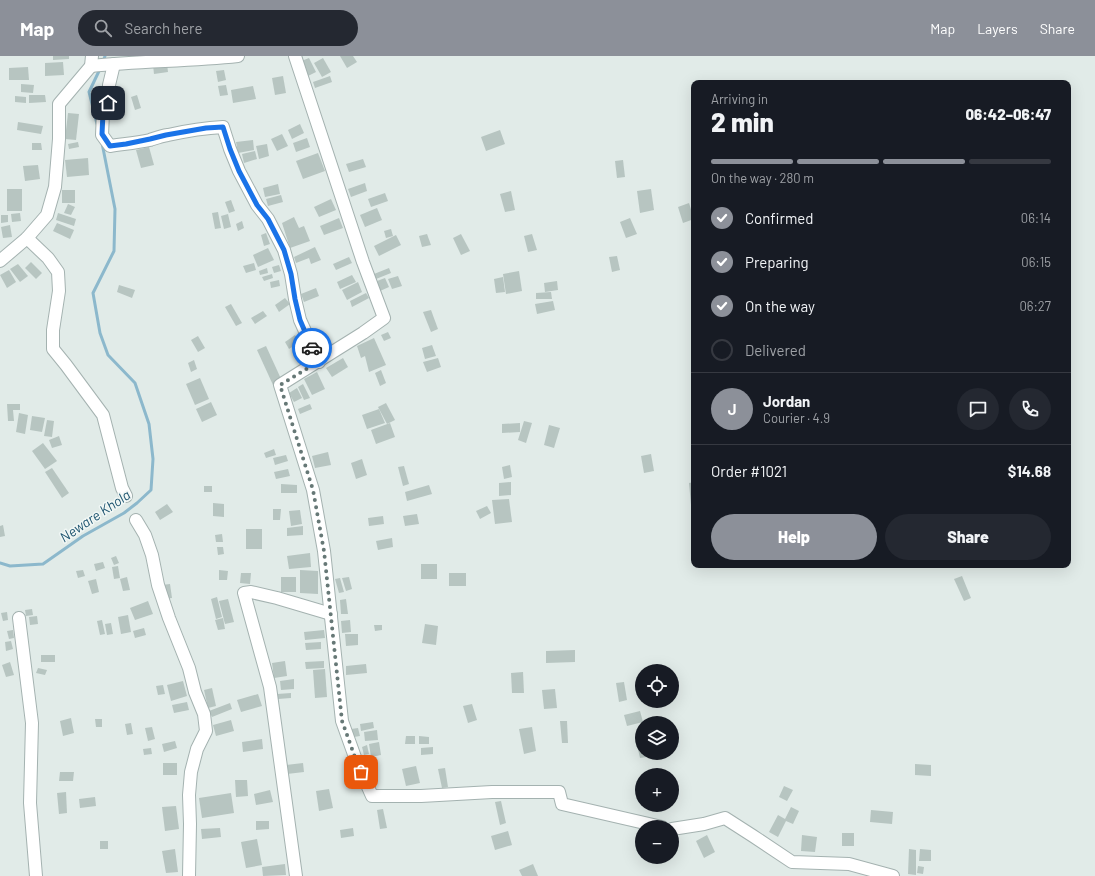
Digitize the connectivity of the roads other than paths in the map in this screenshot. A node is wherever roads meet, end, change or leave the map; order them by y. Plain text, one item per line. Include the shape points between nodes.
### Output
1 (238, 56) edge
2 (295, 56) edge
3 (131, 60) edge
4 (91, 61) edge
5 (114, 64) junction
6 (27, 238) junction
7 (0, 261) edge
8 (318, 362) junction
9 (126, 496) dead end
10 (136, 520) dead end
11 (330, 614) junction
12 (19, 618) dead end
13 (635, 821) edge
14 (679, 828) edge
15 (36, 876) edge
16 (189, 876) edge
17 (296, 876) edge
18 (893, 876) edge

1 - 3 street via 203,60
2 - 8 street via 384,318
3 - 5 street
4 - 5 street
4 - 6 street via 59,104 55,187 47,215
5 - 8 street via 108,103 103,113 102,134 110,146 223,127 239,171 284,250 300,320
6 - 7 street
6 - 9 street via 48,258 58,272 59,291 53,349 103,415
8 - 11 street via 280,385 313,490 324,551
10 - 16 street via 150,548 158,585 204,714 206,731 197,750 189,795
11 - 13 street via 342,721 372,796 559,792 562,804
11 - 17 street via 277,598 251,592 244,593 270,687
12 - 15 street via 32,723 30,803
14 - 18 street via 725,818 792,862 849,864

